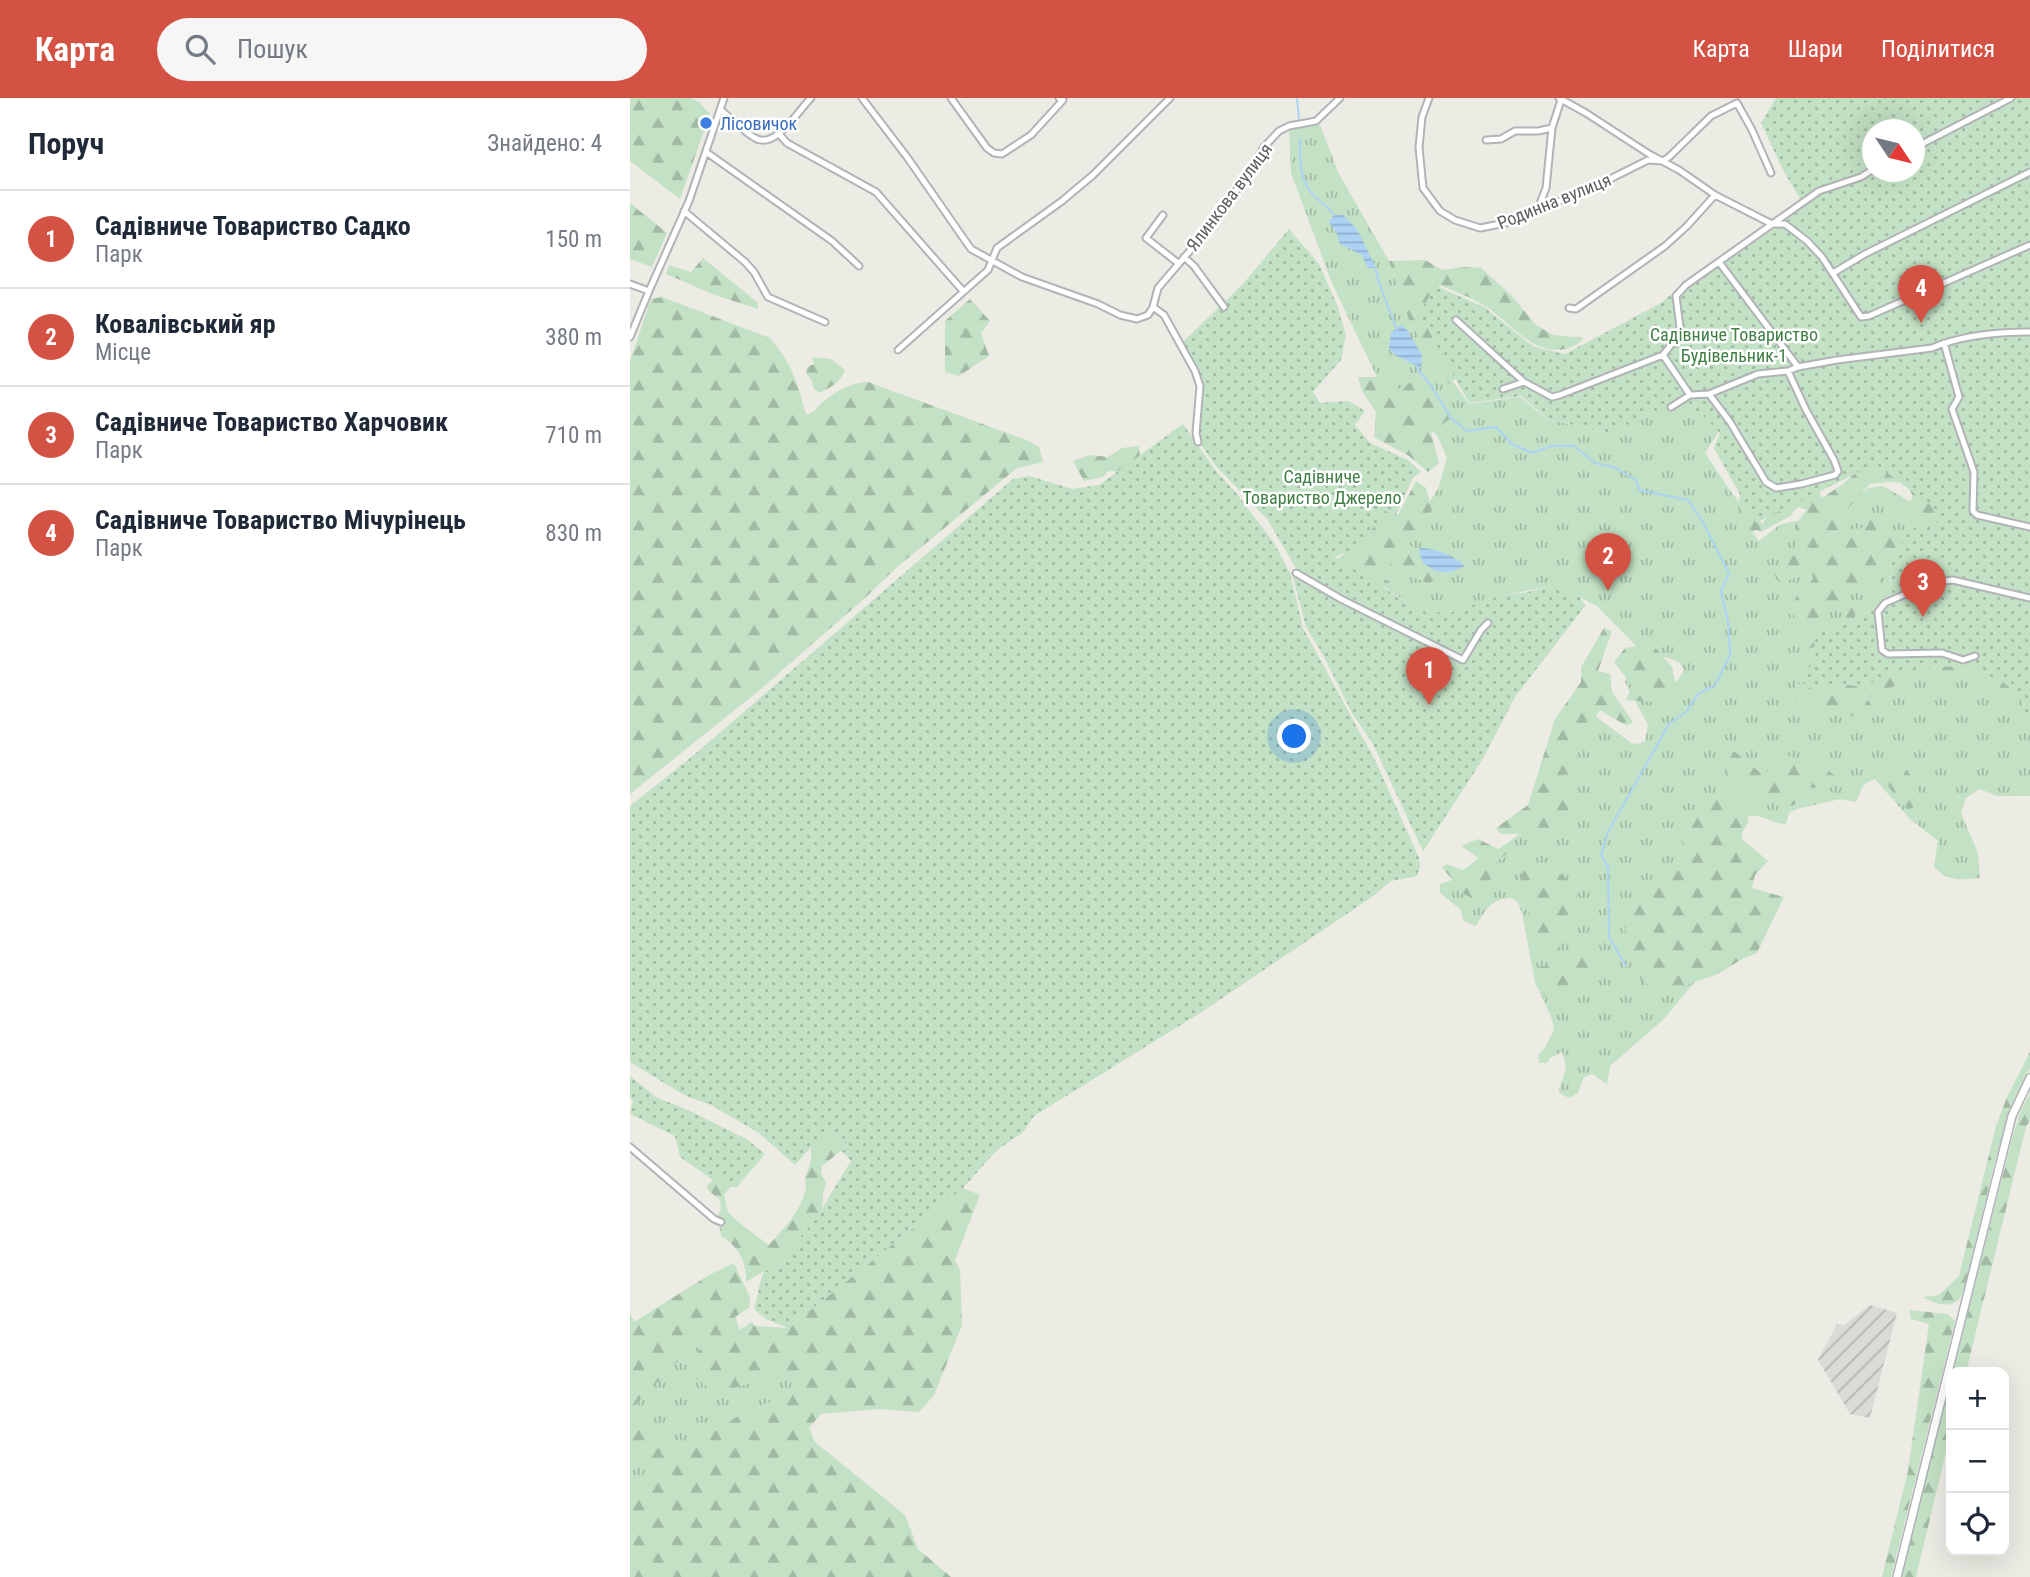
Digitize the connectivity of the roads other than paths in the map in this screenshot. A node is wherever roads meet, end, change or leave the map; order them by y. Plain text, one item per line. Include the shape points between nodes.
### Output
1 (724, 98) edge
2 (811, 98) edge
3 (862, 98) edge
4 (951, 98) edge
5 (1059, 98) edge
6 (1170, 98) edge
7 (1340, 98) edge
8 (1429, 98) edge
9 (2011, 98) edge
10 (1560, 99) edge
11 (1737, 101) edge
12 (720, 109) junction
13 (1552, 128) junction
14 (780, 135) junction
15 (1486, 140) dead end
16 (1925, 142) edge
17 (706, 152) junction
18 (1662, 161) junction
19 (2030, 172) edge
20 (1771, 173) dead end
21 (1862, 176) edge
22 (1715, 195) junction
23 (1538, 209) junction
24 (684, 211) junction
25 (1163, 215) dead end
26 (1772, 224) junction
27 (2030, 245) edge
28 (1184, 257) junction
29 (992, 260) junction
30 (1719, 262) junction
31 (1178, 263) junction
32 (859, 266) dead end
33 (1832, 272) junction
34 (630, 284) edge
35 (649, 291) junction
36 (963, 291) junction
37 (1153, 307) junction
38 (1224, 307) dead end
39 (1569, 308) dead end
40 (1456, 320) dead end
41 (825, 322) dead end
42 (2030, 332) edge
43 (630, 337) edge
44 (1944, 343) junction
45 (898, 350) dead end
46 (1663, 355) junction
47 (1798, 367) junction
48 (1788, 371) junction
49 (1524, 382) junction
50 (1503, 390) dead end
51 (1709, 394) junction
52 (1690, 395) junction
53 (1671, 407) dead end
54 (1198, 442) dead end
55 (2030, 527) edge
56 (1296, 573) dead end
57 (2030, 598) edge
58 (1489, 623) dead end
59 (1975, 656) dead end
60 (2030, 1078) edge
61 (630, 1147) edge
62 (721, 1222) dead end
63 (1897, 1577) edge

1 - 12 street
2 - 14 street
3 - 29 street via 971,249
4 - 5 street via 986,148 1002,154 1031,135 1063,100
6 - 29 street via 1093,175 997,248
7 - 28 street, Ялинкова вулиця via 1316,121 1279,131
8 - 23 street, Родинна вулиця via 1419,147 1423,188 1440,211 1480,228
9 - 16 street
10 - 13 street
10 - 18 street
11 - 18 street via 1711,116
11 - 20 street
12 - 14 street via 757,140
12 - 17 street
13 - 15 street via 1515,131
13 - 23 street via 1546,188
14 - 36 street via 876,192
17 - 24 street
17 - 32 street via 832,241
18 - 22 street
18 - 23 street, Родинна вулиця via 1648,159 1582,193
19 - 33 street
21 - 26 street via 1819,191
22 - 26 street
22 - 39 street via 1665,246 1576,309
24 - 35 street
24 - 41 street via 745,262 768,297
25 - 31 street, Ялинкова вулиця via 1146,238
26 - 30 street
26 - 33 street via 1785,224 1807,241
27 - 33 street via 1869,316 1861,317
28 - 31 street, Ялинкова вулиця
28 - 38 street
29 - 36 street via 988,270
29 - 37 street, Ялинкова вулиця via 1022,277 1120,315 1138,319
30 - 46 street via 1676,296 1680,327
30 - 47 street
31 - 37 street, Ялинкова вулиця via 1158,288
34 - 35 street
35 - 43 street
36 - 45 street
37 - 54 street via 1164,316 1195,370 1200,386
40 - 49 street
42 - 44 street via 1999,332
44 - 47 street
44 - 55 street via 1959,397 1952,409 1974,472 1973,511
46 - 49 street via 1552,397
46 - 52 street
47 - 48 street
48 - 51 street via 1758,374
48 - 51 street via 1834,460 1835,475 1776,488 1766,482
49 - 50 street
51 - 52 street
52 - 53 street
56 - 58 street via 1464,660 1480,630
57 - 59 street via 1953,580 1901,596 1878,611 1882,650 1888,654 1942,653 1964,660
60 - 63 main road via 2012,1116
61 - 62 street

